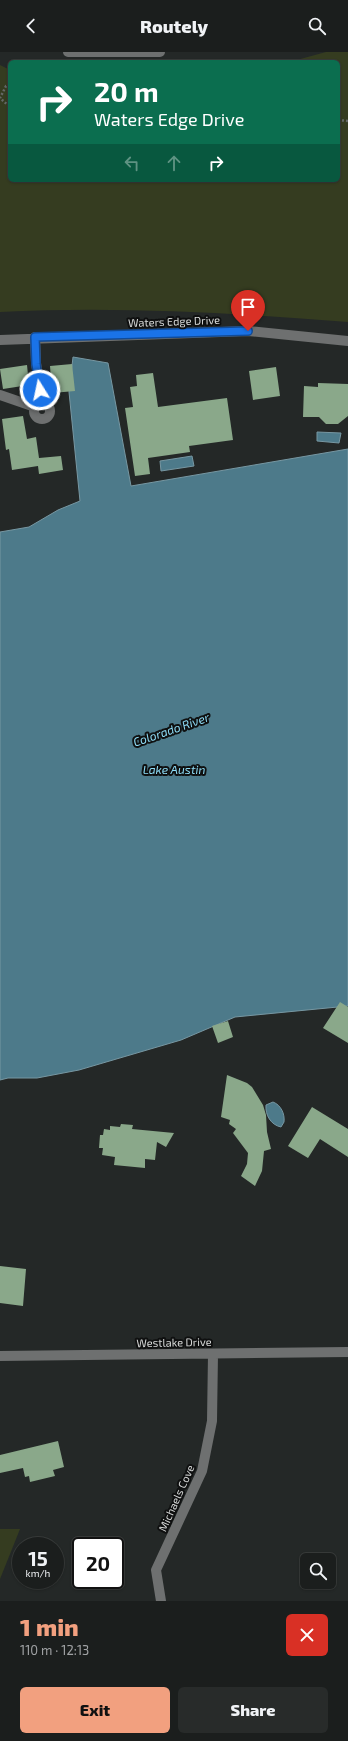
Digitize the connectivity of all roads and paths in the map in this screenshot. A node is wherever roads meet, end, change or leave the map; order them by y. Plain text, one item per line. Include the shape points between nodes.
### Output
1 (68, 52) edge
2 (160, 52) edge
3 (8, 86) edge
4 (0, 98) edge
5 (8, 105) edge
6 (35, 337) junction
7 (0, 340) edge
8 (348, 341) edge
9 (0, 395) edge
10 (348, 1352) edge
11 (213, 1354) junction
12 (0, 1356) edge
13 (161, 1601) edge

1 - 2 street
3 - 4 path
4 - 5 path
6 - 7 street, Waters Edge Drive
6 - 8 street, Waters Edge Drive via 248,331
6 - 9 street via 39,405
10 - 11 street, Westlake Drive
11 - 12 street, Westlake Drive
11 - 13 street, Michaels Cove via 212,1421 204,1464 156,1570

